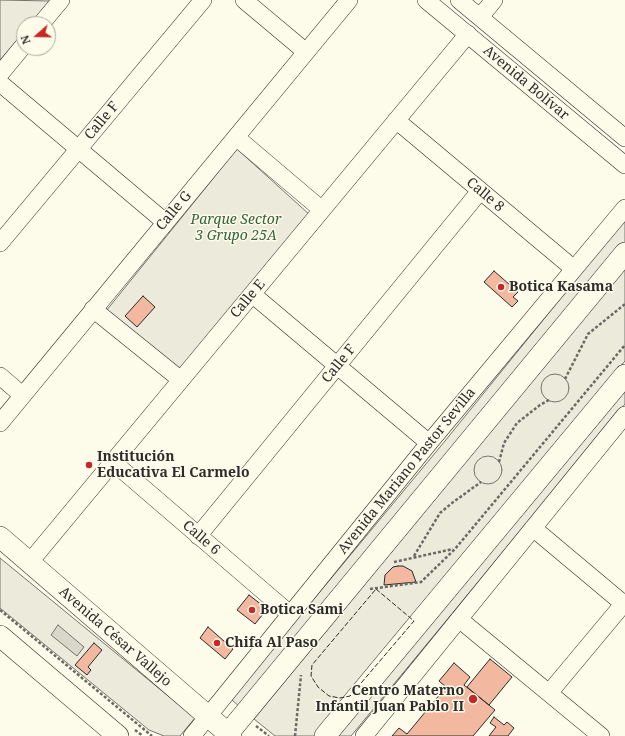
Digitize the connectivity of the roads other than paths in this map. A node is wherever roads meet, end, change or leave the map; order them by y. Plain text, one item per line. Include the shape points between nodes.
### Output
1 (61, 0) edge
2 (203, 0) edge
3 (244, 0) edge
4 (350, 0) edge
5 (426, 0) edge
6 (459, 0) edge
7 (494, 0) edge
8 (48, 16) edge
9 (480, 18) junction
10 (468, 34) junction
11 (306, 52) junction
12 (16, 55) edge
13 (0, 74) edge
14 (0, 83) edge
15 (396, 120) junction
16 (236, 137) junction
17 (625, 138) edge
18 (78, 149) junction
19 (625, 165) edge
20 (480, 191) junction
21 (625, 208) edge
22 (322, 210) junction
23 (165, 222) junction
24 (0, 243) edge
25 (625, 253) edge
26 (574, 269) junction
27 (252, 294) junction
28 (93, 309) junction
29 (338, 366) junction
30 (625, 375) edge
31 (0, 376) edge
32 (181, 380) junction
33 (22, 395) junction
34 (625, 415) edge
35 (0, 423) edge
36 (429, 443) junction
37 (113, 462) junction
38 (532, 528) junction
39 (198, 536) junction
40 (0, 537) edge
41 (29, 563) junction
42 (624, 604) edge
43 (290, 614) junction
44 (459, 619) junction
45 (0, 636) edge
46 (550, 693) junction
47 (208, 717) junction
48 (228, 735) edge
49 (118, 736) edge
50 (192, 736) edge
51 (325, 736) edge
52 (364, 736) edge
53 (601, 736) edge

1 - 8 street
2 - 18 street, Calle F
3 - 11 street
4 - 11 street, Calle G
5 - 10 street, Avenida Bolívar
6 - 9 street, Avenida Bolívar
7 - 9 street
9 - 17 street, Avenida Bolívar
10 - 15 street, Calle E
10 - 19 street, Avenida Bolívar
11 - 16 street, Calle G
12 - 13 street
14 - 18 street
15 - 20 street, Calle 8
15 - 22 street, Calle E
16 - 22 street
16 - 23 street, Calle G
18 - 23 street
18 - 24 street, Calle F
20 - 26 street, Calle 8
20 - 29 street, Calle F
21 - 26 street, Avenida Mariano Pastor Sevilla
22 - 27 street, Calle E
23 - 28 street, Calle G
25 - 48 main road, Avenida Mariano Pastor Sevilla
26 - 36 street, Avenida Mariano Pastor Sevilla
27 - 29 street
27 - 32 street, Calle E
28 - 32 street
28 - 33 street, Calle G
29 - 36 street
29 - 39 street, Calle F
30 - 51 main road
31 - 33 street
32 - 37 street, Calle E
33 - 35 street, Calle G
34 - 38 street
36 - 43 street, Avenida Mariano Pastor Sevilla
37 - 39 street, Calle 6
37 - 41 street, Calle E
38 - 42 street
38 - 44 street
39 - 43 street, Calle 6
40 - 41 main road, Avenida César Vallejo
41 - 47 main road, Avenida César Vallejo
42 - 46 street
43 - 47 street, Avenida Mariano Pastor Sevilla
44 - 46 street
44 - 52 street
45 - 49 main road
46 - 53 street
47 - 48 main road, Avenida César Vallejo
47 - 50 street, Avenida Mariano Pastor Sevilla

